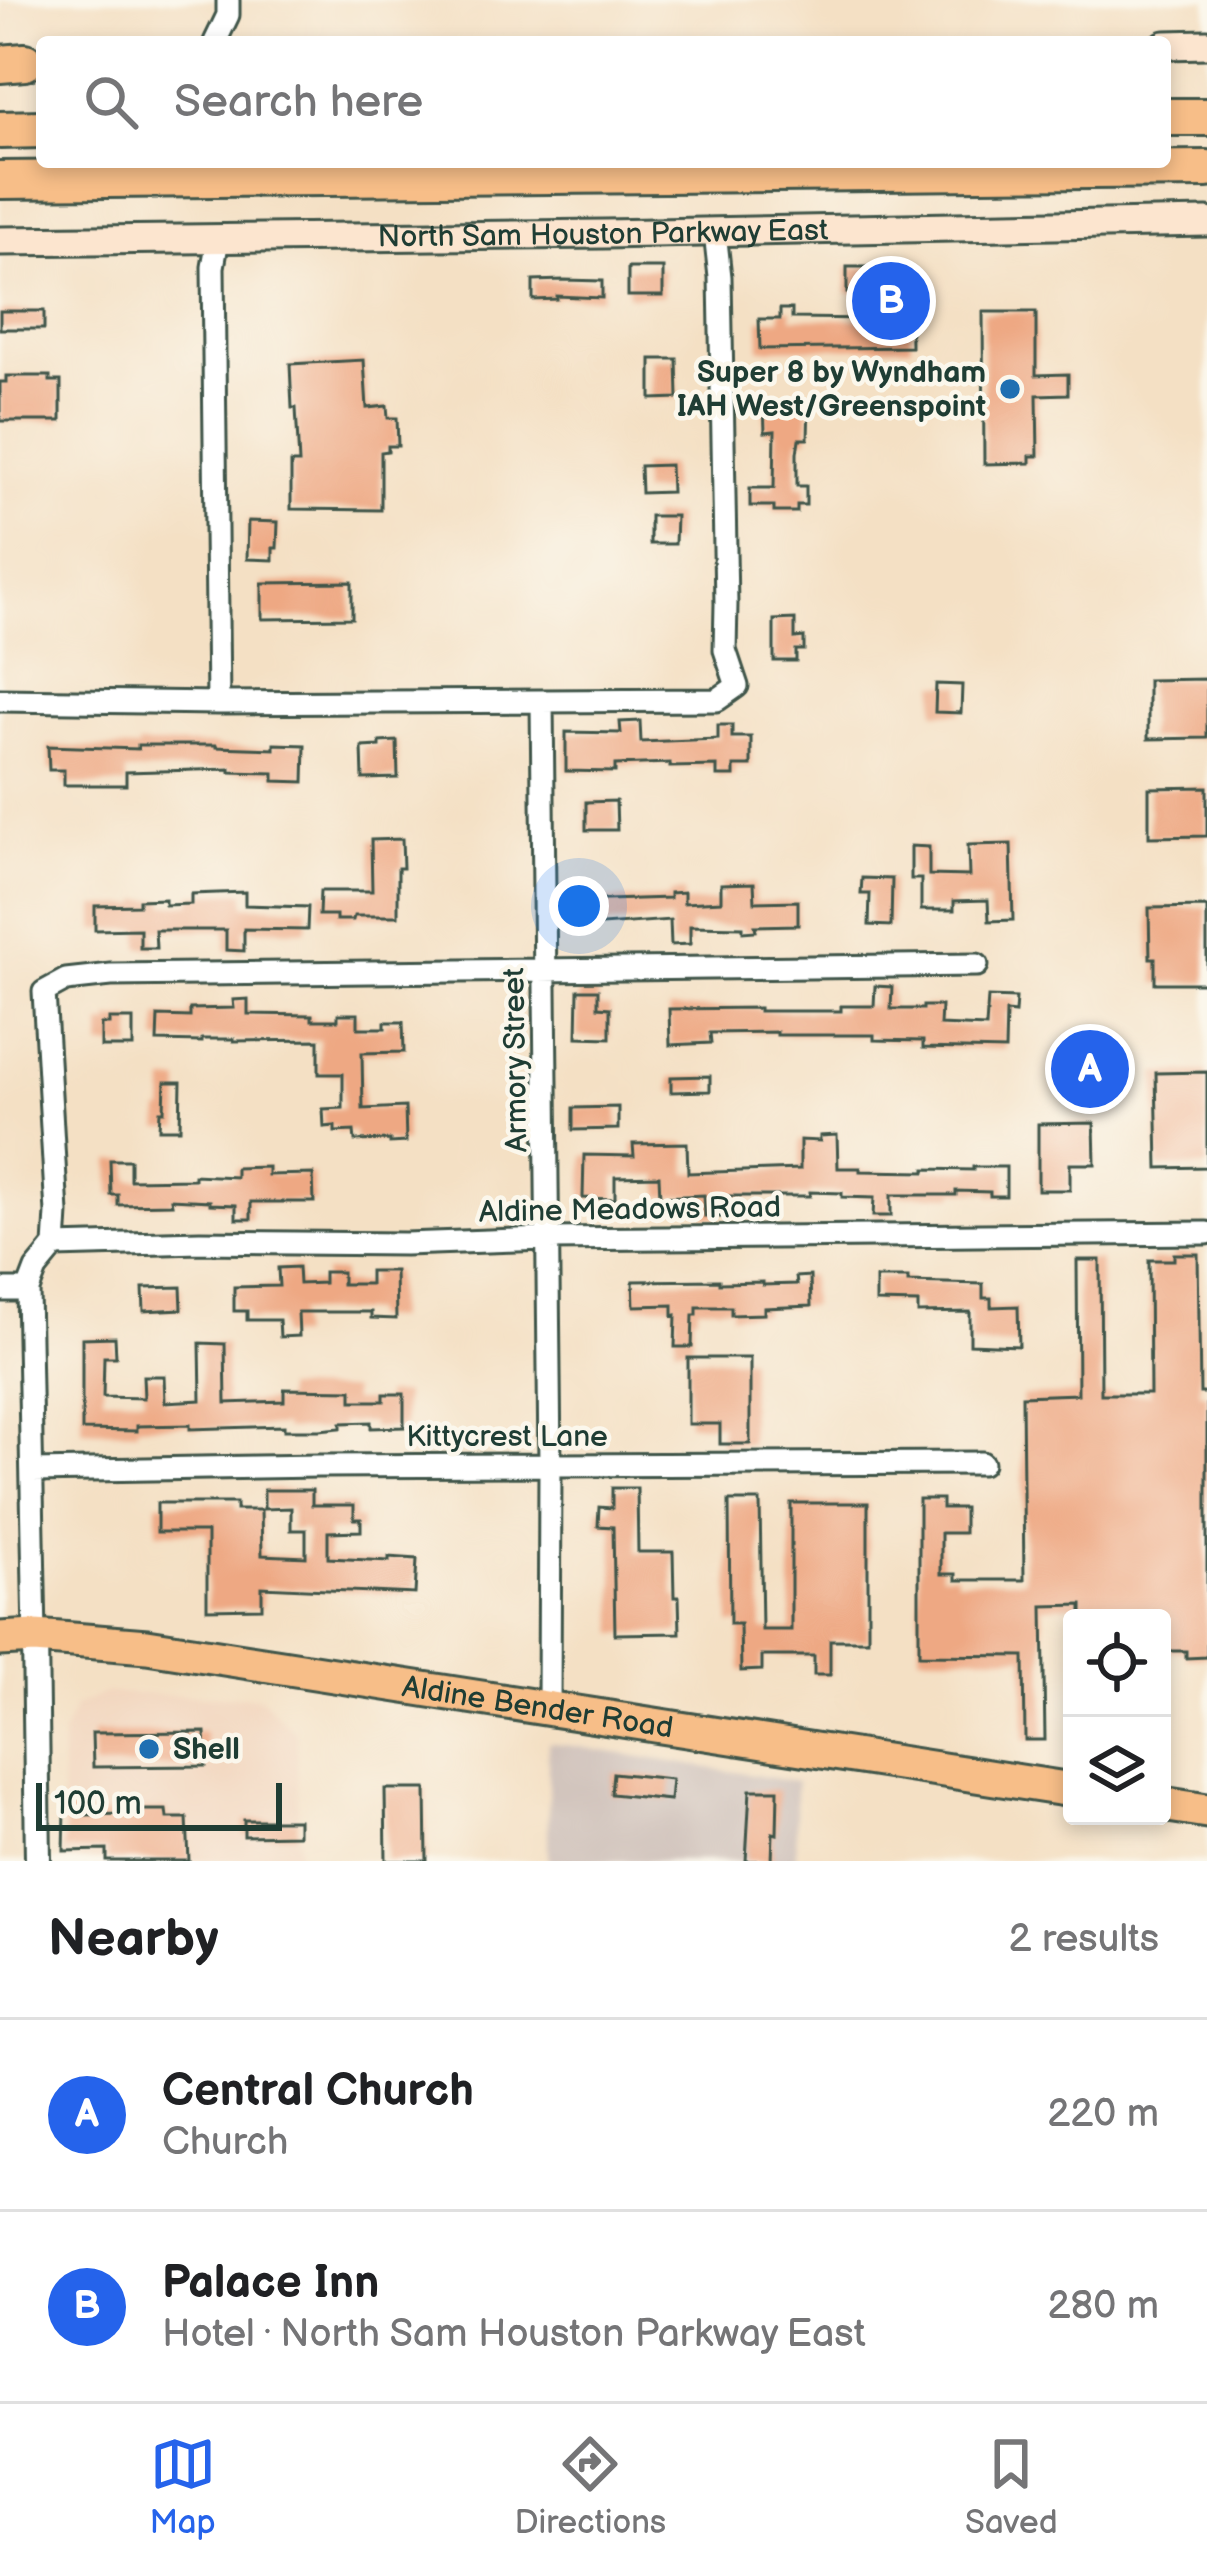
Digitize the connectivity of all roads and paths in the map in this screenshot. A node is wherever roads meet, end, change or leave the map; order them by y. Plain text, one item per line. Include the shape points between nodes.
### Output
1 (228, 0) edge
2 (218, 36) edge
3 (1207, 44) edge
4 (1171, 45) edge
5 (1171, 117) edge
6 (1207, 117) edge
7 (36, 129) edge
8 (0, 130) edge
9 (1207, 169) edge
10 (0, 180) edge
11 (1207, 222) edge
12 (715, 232) junction
13 (218, 239) junction
14 (0, 241) edge
15 (0, 700) edge
16 (542, 701) junction
17 (218, 703) junction
18 (977, 965) dead end
19 (544, 969) junction
20 (1207, 1233) edge
21 (547, 1239) junction
22 (55, 1246) junction
23 (0, 1290) edge
24 (28, 1290) junction
25 (982, 1463) dead end
26 (550, 1466) junction
27 (33, 1471) junction
28 (35, 1637) junction
29 (0, 1639) edge
30 (549, 1707) junction
31 (1063, 1789) edge
32 (1171, 1805) edge
33 (1207, 1811) edge
34 (38, 1861) edge

1 - 2 street
3 - 4 main road
5 - 6 highway
7 - 8 highway
9 - 10 highway, North Sam Houston Parkway East
11 - 12 main road, North Sam Houston Parkway East
12 - 13 main road, North Sam Houston Parkway East
12 - 16 street via 724,650 737,686 717,700
13 - 14 main road, North Sam Houston Parkway East
13 - 17 street
15 - 17 street
16 - 17 street
16 - 19 street, Armory Street
18 - 19 street
19 - 21 street, Armory Street
19 - 22 street via 111,975 66,980 44,992
20 - 21 street, Aldine Meadows Road
21 - 22 street, Aldine Meadows Road
21 - 26 street, Armory Street
22 - 24 street
23 - 24 street
24 - 27 street
25 - 26 street, Kittycrest Lane
26 - 27 street, Kittycrest Lane
26 - 30 street, Armory Street
27 - 28 street
28 - 29 main road, Aldine Bender Road
28 - 30 main road, Aldine Bender Road via 154,1647
28 - 34 street
30 - 31 main road, Aldine Bender Road
32 - 33 main road

